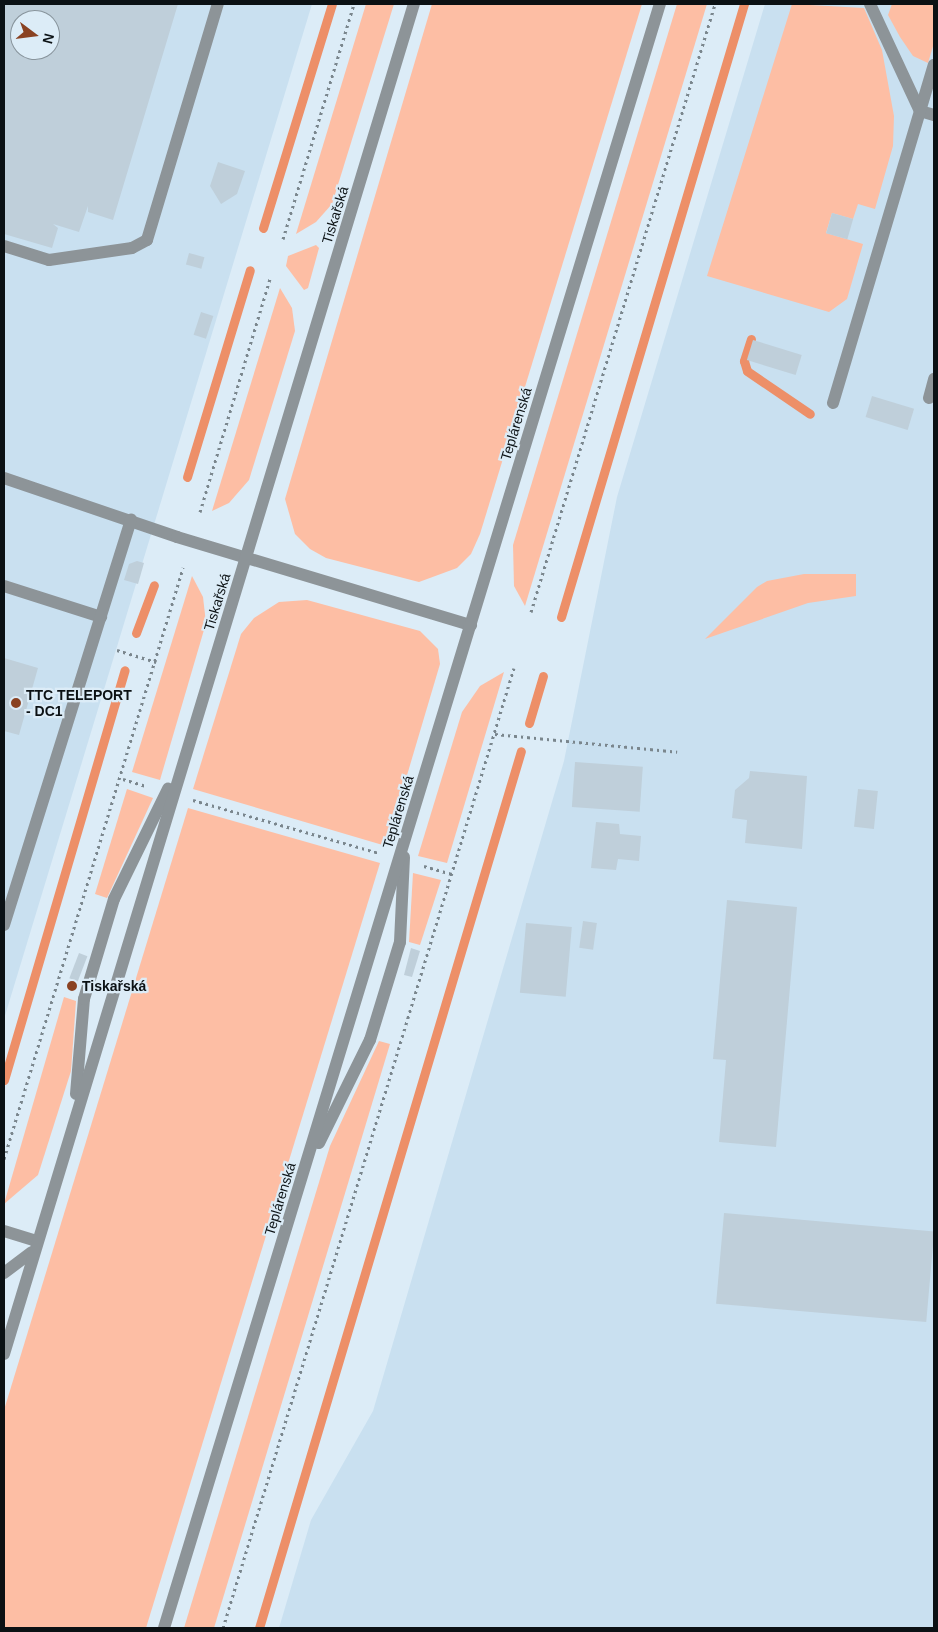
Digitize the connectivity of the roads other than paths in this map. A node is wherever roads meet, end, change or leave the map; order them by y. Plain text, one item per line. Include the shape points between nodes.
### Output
1 (218, 4) edge
2 (414, 4) edge
3 (660, 4) edge
4 (870, 4) edge
5 (934, 65) edge
6 (920, 111) junction
7 (934, 115) edge
8 (4, 246) edge
9 (934, 379) edge
10 (929, 398) dead end
11 (832, 403) dead end
12 (4, 478) edge
13 (131, 519) junction
14 (246, 558) junction
15 (4, 586) edge
16 (101, 617) junction
17 (471, 625) junction
18 (186, 750) junction
19 (405, 840) junction
20 (4, 925) edge
21 (75, 1118) junction
22 (303, 1174) junction
23 (4, 1230) edge
24 (37, 1243) junction
25 (4, 1273) edge
26 (4, 1354) edge
27 (164, 1628) edge

1 - 8 street via 148,240 132,248 49,260
2 - 14 street, Tiskařská
3 - 17 street, Teplárenská
4 - 6 street
5 - 6 street
6 - 7 street
6 - 11 street
9 - 10 street
12 - 13 street
13 - 14 street
13 - 16 street
14 - 17 street
14 - 18 street, Tiskařská
15 - 16 street
16 - 20 street
17 - 19 street, Teplárenská
18 - 21 street, Tiskařská
18 - 21 street via 114,899 84,999
19 - 22 street, Teplárenská
19 - 22 street via 400,942 370,1040
21 - 24 street, Tiskařská
22 - 27 street, Teplárenská
23 - 24 street
24 - 25 street via 25,1262
24 - 26 street, Tiskařská

